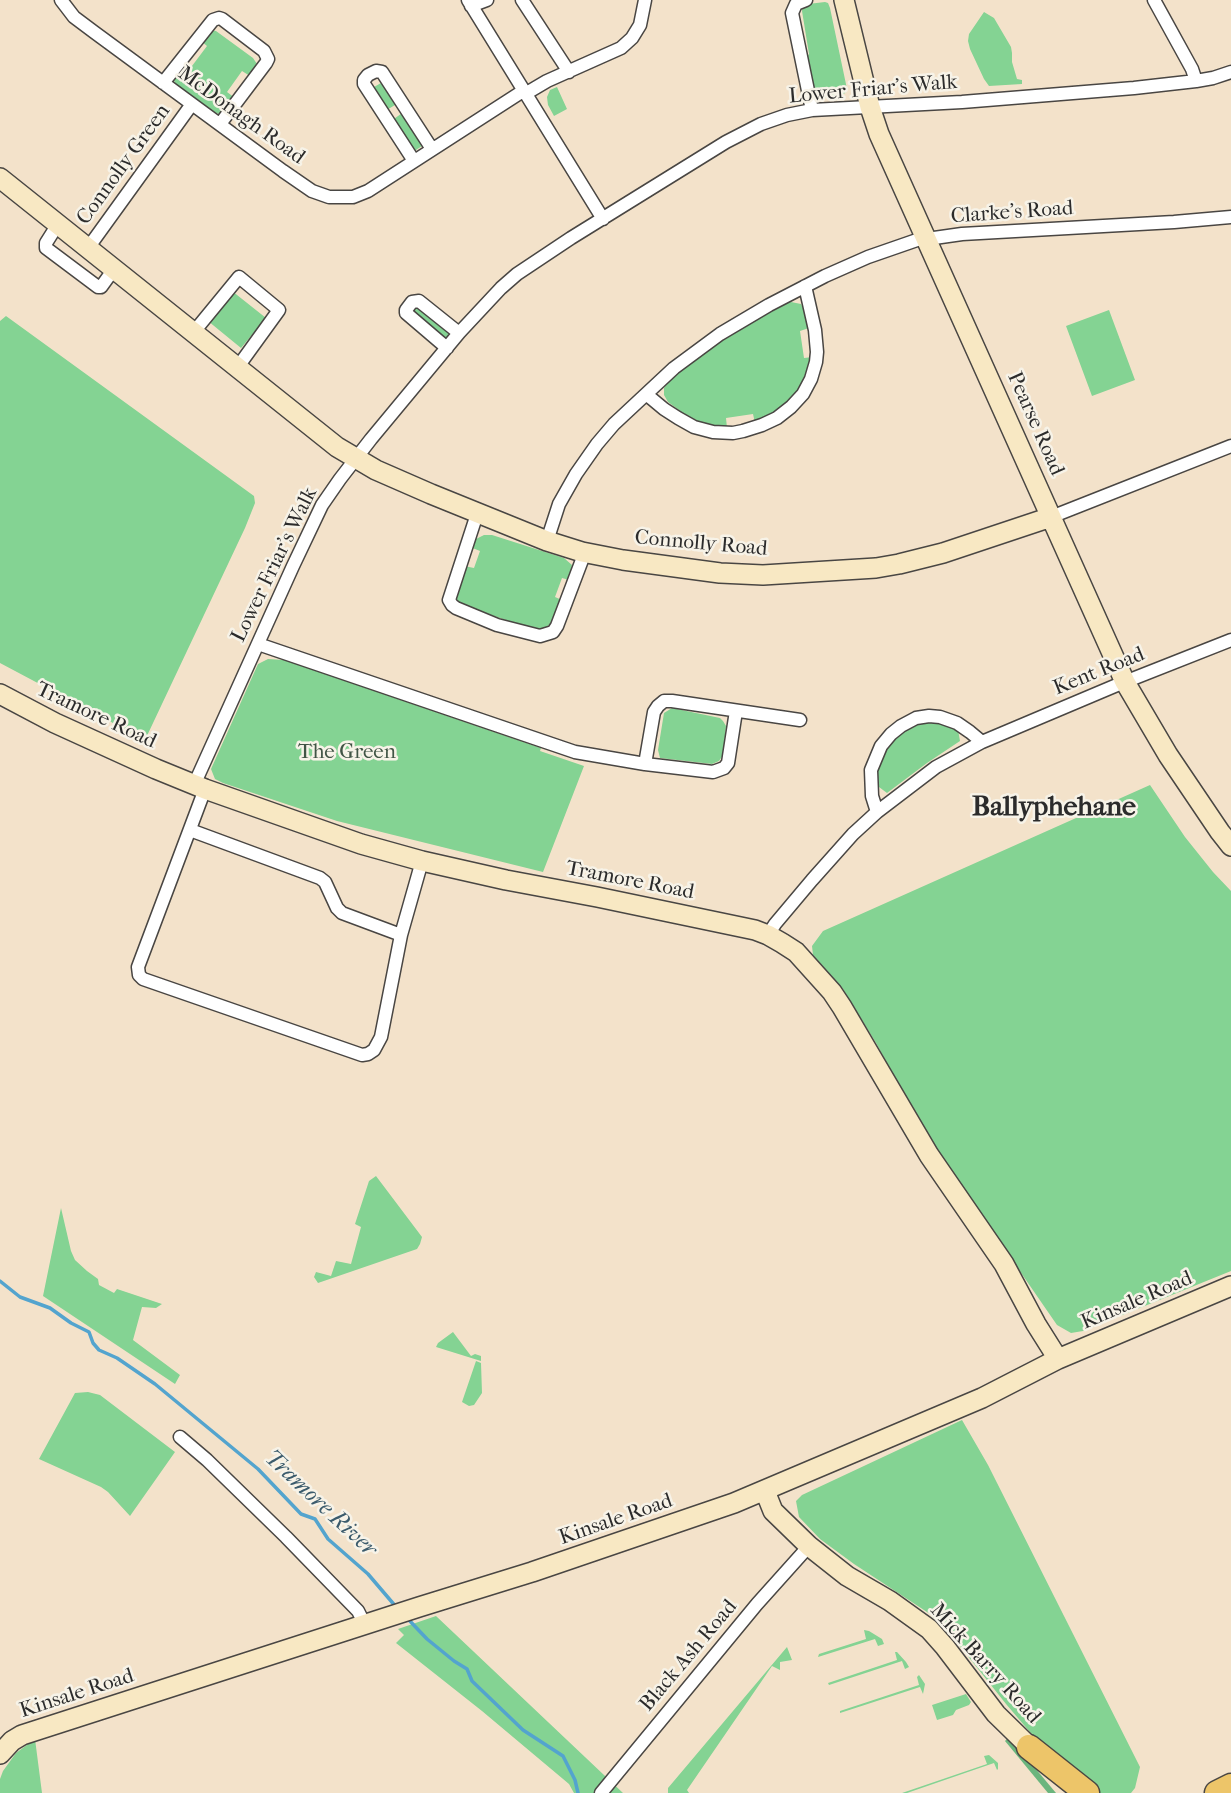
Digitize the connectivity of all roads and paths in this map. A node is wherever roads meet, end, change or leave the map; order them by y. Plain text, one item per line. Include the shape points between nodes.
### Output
1 (61, 0) edge
2 (486, 0) edge
3 (522, 0) edge
4 (645, 0) edge
5 (806, 0) edge
6 (844, 0) edge
7 (1154, 0) edge
8 (470, 3) edge
9 (569, 72) junction
10 (1231, 72) edge
11 (1196, 81) junction
12 (163, 83) junction
13 (524, 92) junction
14 (192, 104) junction
15 (404, 105) junction
16 (870, 107) junction
17 (812, 110) junction
18 (385, 117) junction
19 (220, 124) junction
20 (432, 149) junction
21 (414, 161) junction
22 (0, 178) edge
23 (1231, 217) edge
24 (603, 219) junction
25 (58, 225) junction
26 (927, 239) junction
27 (88, 248) junction
28 (114, 269) junction
29 (805, 286) junction
30 (193, 333) junction
31 (459, 333) junction
32 (447, 348) junction
33 (237, 368) junction
34 (646, 394) junction
35 (1231, 446) edge
36 (356, 458) junction
37 (477, 514) junction
38 (1051, 517) junction
39 (547, 541) junction
40 (582, 552) junction
41 (1231, 640) edge
42 (258, 644) junction
43 (1125, 682) junction
44 (0, 694) edge
45 (736, 711) junction
46 (800, 720) dead end
47 (982, 742) junction
48 (645, 764) junction
49 (199, 787) junction
50 (877, 812) junction
51 (190, 830) junction
52 (1227, 834) edge
53 (422, 861) junction
54 (768, 935) junction
55 (401, 936) junction
56 (1231, 1286) edge
57 (1058, 1359) junction
58 (180, 1437) dead end
59 (765, 1491) junction
60 (810, 1546) junction
61 (372, 1622) junction
62 (1029, 1747) junction
63 (0, 1756) edge
64 (1231, 1786) edge
65 (601, 1792) edge
66 (1073, 1793) edge
67 (1087, 1793) edge
68 (1217, 1793) edge

1 - 12 street, McDonagh Road via 74,18
2 - 8 street
3 - 9 street
4 - 9 street, McDonagh Road via 640,24 628,43
5 - 17 street via 796,4 792,13
6 - 16 street, Pearse Road
7 - 11 street
8 - 13 street
9 - 13 street, McDonagh Road
10 - 11 street, Lower Friar's Walk
11 - 16 street, Lower Friar's Walk
12 - 14 street, McDonagh Road
12 - 19 street, Connolly Green via 213,20 222,19 268,59
13 - 20 street, McDonagh Road
13 - 24 street
14 - 19 street, McDonagh Road
14 - 27 street, Connolly Green
15 - 18 street
15 - 18 street via 382,72 368,75 364,84
15 - 20 street
16 - 17 street, Lower Friar's Walk
16 - 26 street, Pearse Road
17 - 24 street, Lower Friar's Walk via 751,128
18 - 21 street
19 - 21 street, McDonagh Road via 312,191 329,197 359,195
20 - 21 street, McDonagh Road
22 - 25 street, Connolly Road
23 - 26 street, Clarke's Road
24 - 31 street, Lower Friar's Walk via 517,274
25 - 27 street, Connolly Road
25 - 28 street via 46,248 98,287
26 - 29 street, Clarke's Road via 868,257
26 - 38 street, Pearse Road
27 - 28 street, Connolly Road
28 - 30 street, Connolly Road
29 - 34 street, Clarke's Road via 720,334
29 - 34 street via 815,330 816,362 803,394 777,418 743,431 713,432 678,418
30 - 33 street, Connolly Road
30 - 33 street via 239,277 279,310
31 - 32 street, Lower Friar's Walk
31 - 32 street via 419,301 405,310
32 - 36 street, Lower Friar's Walk
33 - 36 street, Connolly Road
34 - 39 street, Clarke's Road via 605,433 578,471 559,504
35 - 38 street, Connolly Road
36 - 37 street, Connolly Road
36 - 42 street, Lower Friar's Walk via 315,518
37 - 39 street, Connolly Road
37 - 40 street via 449,600 456,608 498,625 540,636 553,632
38 - 40 street, Connolly Road via 943,554 876,568 743,575
38 - 43 street, Pearse Road
39 - 40 street, Connolly Road
41 - 43 street, Kent Road
42 - 48 street via 575,752
42 - 49 street, Lower Friar's Walk
43 - 47 street, Kent Road
43 - 52 street, Pearse Road via 1168,755
44 - 49 street, Tramore Road
45 - 46 street
45 - 48 street via 724,768 713,772
45 - 48 street via 661,703 654,712
47 - 50 street, Kent Road via 935,768
47 - 50 street via 957,723 940,717 916,718 902,726 881,746 871,770
49 - 51 street, Lower Friar's Walk
49 - 53 street, Tramore Road
50 - 54 street, Kent Road via 818,873
51 - 55 street via 320,878 342,913
51 - 55 street, Lower Friar's Walk via 138,967 139,975 149,982 368,1054 381,1037
53 - 54 street, Tramore Road
53 - 55 street
54 - 57 street, Tramore Road via 796,952 832,992 926,1151 1004,1264
56 - 57 street, Kinsale Road
57 - 59 street, Kinsale Road via 982,1398
58 - 61 street
59 - 60 street, Mick Barry Road via 773,1510
59 - 61 street, Kinsale Road
60 - 62 street, Mick Barry Road via 929,1629 996,1714
60 - 65 street, Black Ash Road
61 - 63 street, Kinsale Road via 22,1735
62 - 66 street, Mick Barry Road
62 - 67 highway
64 - 68 highway

